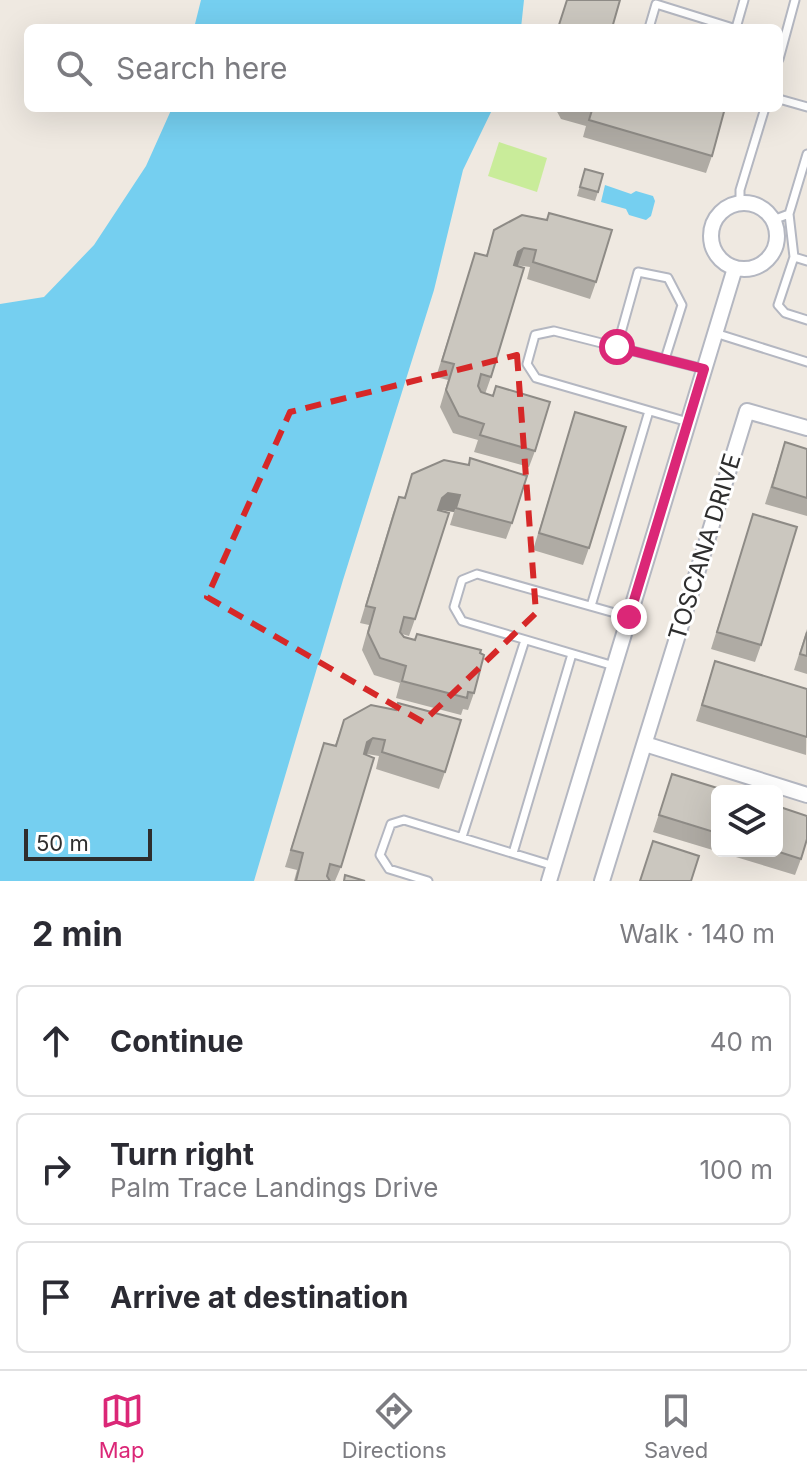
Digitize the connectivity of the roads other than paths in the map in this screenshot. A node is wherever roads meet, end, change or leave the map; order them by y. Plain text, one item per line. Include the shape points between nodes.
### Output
1 (744, 0) edge
2 (795, 0) edge
3 (650, 24) edge
4 (722, 24) edge
5 (736, 24) edge
6 (783, 44) edge
7 (783, 100) edge
8 (807, 107) edge
9 (764, 112) edge
10 (807, 154) edge
11 (740, 203) junction
12 (789, 214) junction
13 (773, 220) junction
14 (794, 257) junction
15 (807, 261) edge
16 (735, 268) junction
17 (807, 320) edge
18 (715, 333) junction
19 (617, 347) junction
20 (665, 359) junction
21 (807, 362) edge
22 (704, 369) junction
23 (649, 411) junction
24 (688, 422) junction
25 (807, 428) edge
26 (591, 606) junction
27 (629, 617) junction
28 (525, 640) junction
29 (572, 654) junction
30 (614, 666) junction
31 (645, 744) junction
32 (807, 795) edge
33 (462, 837) junction
34 (513, 853) junction
35 (554, 866) junction
36 (428, 881) edge
37 (549, 881) edge
38 (602, 881) edge

1 - 5 lane
2 - 6 lane
3 - 4 lane via 656,4
7 - 8 lane
9 - 11 lane
10 - 12 lane
11 - 13 street via 753,204
11 - 16 street via 720,213 711,233 716,255
12 - 13 lane
12 - 14 lane
13 - 16 street via 773,252 756,267
14 - 15 lane
14 - 17 lane via 778,305
16 - 18 street
18 - 21 lane
18 - 22 street
19 - 20 lane
19 - 20 lane via 638,272 668,278 682,305
19 - 23 lane via 554,331 535,335 527,364 536,378
20 - 22 lane
22 - 24 street
23 - 24 lane
23 - 26 lane
24 - 27 street
25 - 31 street, TOSCANA DRIVE via 747,411
26 - 27 lane
26 - 28 lane via 477,574 462,580 454,607 462,621
27 - 30 street
28 - 29 lane
28 - 33 lane
29 - 30 lane
29 - 34 lane
30 - 35 street
31 - 32 street
31 - 38 street, TOSCANA DRIVE
33 - 34 lane
33 - 36 lane via 404,820 391,824 380,855 389,869
34 - 35 lane
35 - 37 street

